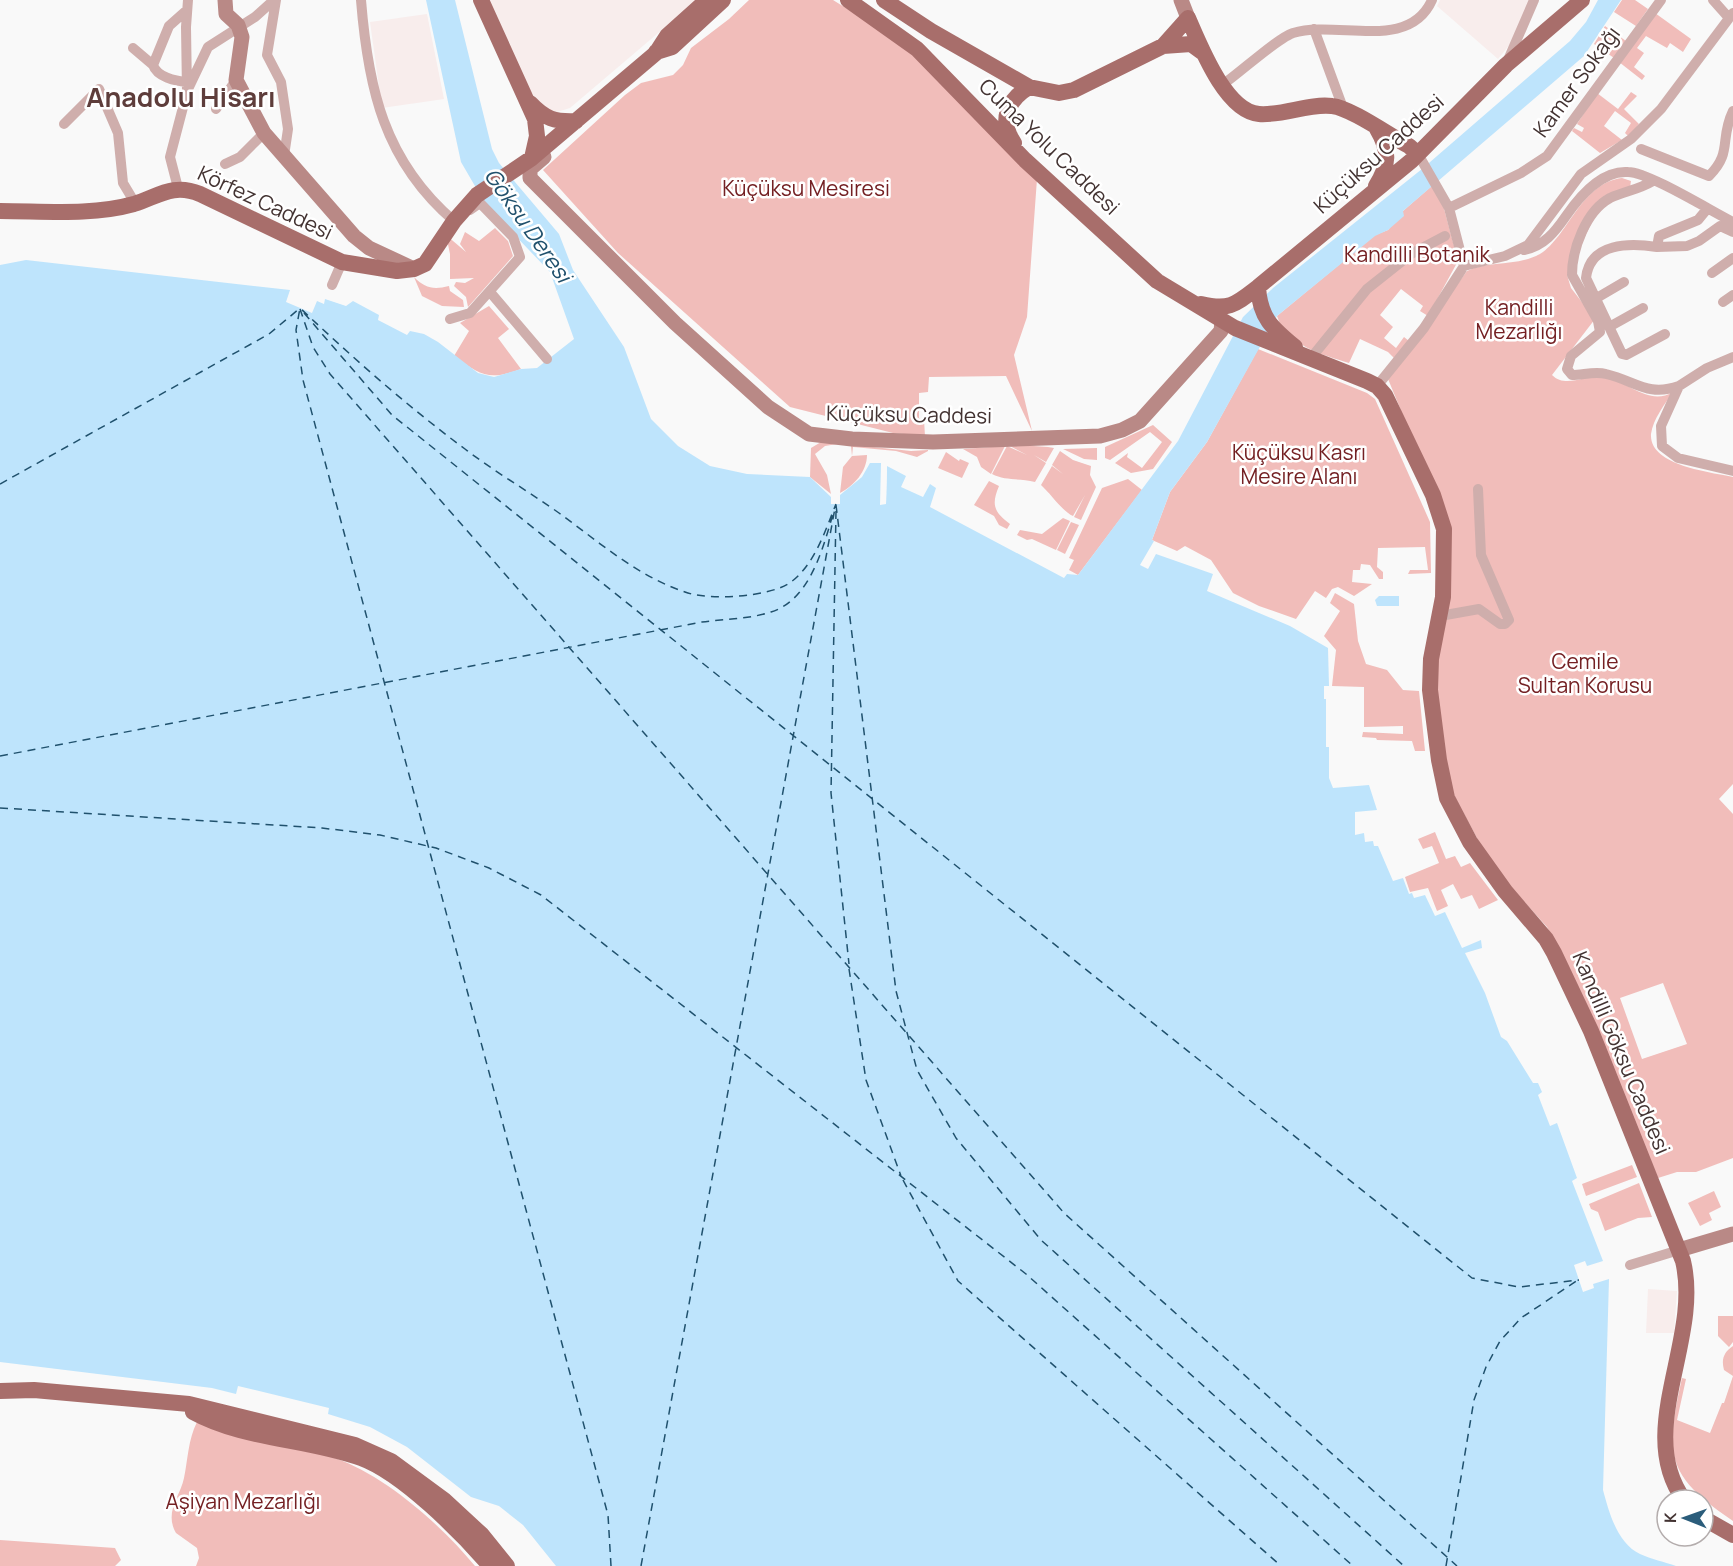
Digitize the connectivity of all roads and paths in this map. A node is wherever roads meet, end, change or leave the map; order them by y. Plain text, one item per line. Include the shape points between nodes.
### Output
1 (225, 0) edge
2 (275, 0) edge
3 (361, 0) edge
4 (481, 0) edge
5 (707, 0) edge
6 (723, 0) edge
7 (848, 0) edge
8 (884, 0) edge
9 (1181, 0) edge
10 (1432, 0) edge
11 (1534, 0) edge
12 (1581, 0) edge
13 (1661, 0) edge
14 (1713, 0) edge
15 (188, 5) edge
16 (1731, 15) edge
17 (255, 16) junction
18 (1188, 18) junction
19 (238, 25) junction
20 (271, 28) junction
21 (1314, 29) junction
22 (931, 31) junction
23 (1163, 46) junction
24 (133, 48) dead end
25 (917, 49) junction
26 (1202, 52) junction
27 (656, 53) junction
28 (153, 65) junction
29 (1506, 65) junction
30 (236, 80) junction
31 (1222, 85) junction
32 (187, 87) junction
33 (1029, 87) junction
34 (530, 102) junction
35 (1343, 108) junction
36 (216, 109) dead end
37 (1733, 111) edge
38 (576, 121) junction
39 (64, 124) dead end
40 (1377, 129) junction
41 (264, 133) junction
42 (560, 135) junction
43 (1641, 149) dead end
44 (1417, 155) junction
45 (284, 156) junction
46 (532, 158) junction
47 (1025, 160) junction
48 (225, 164) dead end
49 (1653, 181) junction
50 (178, 188) junction
51 (1373, 192) junction
52 (135, 203) junction
53 (1449, 208) junction
54 (1707, 209) junction
55 (0, 211) edge
56 (458, 216) junction
57 (1733, 222) edge
58 (1733, 232) edge
59 (1445, 236) dead end
60 (1657, 247) junction
61 (1518, 250) junction
62 (1733, 258) edge
63 (342, 262) junction
64 (1464, 266) junction
65 (414, 269) junction
66 (1712, 273) dead end
67 (1624, 282) dead end
68 (332, 285) dead end
69 (1258, 287) junction
70 (489, 292) junction
71 (1733, 295) edge
72 (1595, 299) junction
73 (1723, 302) dead end
74 (1643, 308) dead end
75 (450, 319) dead end
76 (1226, 322) junction
77 (1609, 327) junction
78 (1665, 334) dead end
79 (1272, 336) junction
80 (1308, 357) junction
81 (1733, 357) edge
82 (547, 358) dead end
83 (1377, 386) junction
84 (1679, 386) junction
85 (1733, 471) edge
86 (1478, 489) dead end
87 (1440, 616) junction
88 (1733, 1234) edge
89 (1679, 1250) junction
90 (1630, 1265) dead end
91 (0, 1390) edge
92 (170, 1404) junction
93 (1678, 1488) edge
94 (1715, 1525) edge
95 (1733, 1535) edge
96 (490, 1566) edge
97 (507, 1566) edge

1 - 19 street via 226,14
2 - 17 street
2 - 20 street
3 - 56 street via 380,115 401,160 441,210
4 - 34 main road
5 - 27 main road via 667,36
6 - 27 main road via 672,47
7 - 25 main road, Cuma Yolu Caddesi
8 - 22 main road, Cuma Yolu Caddesi
9 - 18 street
10 - 21 street via 1410,25 1384,33
11 - 29 street
12 - 29 main road, Küçüksu Caddesi
13 - 53 street, Kamer Sokağı via 1547,156
14 - 16 street
15 - 28 street via 169,26
15 - 32 street
16 - 61 street via 1661,109 1631,140 1581,174 1536,237
17 - 19 street
17 - 20 street
18 - 23 main road
18 - 26 main road
19 - 30 street via 242,37
19 - 32 street via 208,46
20 - 45 street via 267,55 281,81 288,129
21 - 31 street via 1290,34
21 - 35 street
22 - 25 main road via 924,47
22 - 33 main road, Cuma Yolu Caddesi
23 - 26 main road via 1191,44
23 - 33 main road, Cuma Yolu Caddesi via 1074,90 1059,93
24 - 28 street
25 - 47 main road, Cuma Yolu Caddesi
26 - 31 main road
27 - 38 main road
28 - 32 street via 156,71
29 - 44 main road, Küçüksu Caddesi via 1431,142 1419,147
30 - 36 street
30 - 41 street
31 - 35 main road via 1240,107 1258,114 1330,105
32 - 50 street via 170,157
33 - 47 main road via 1009,104 1005,121
34 - 38 main road via 543,116 557,122
34 - 46 main road via 537,136
35 - 40 main road
37 - 43 street via 1728,123 1729,156 1710,176
38 - 42 main road
39 - 52 street via 99,89 118,133 123,183
40 - 44 main road
40 - 51 main road via 1388,155 1386,169
41 - 45 street
41 - 48 street via 240,157
42 - 46 main road
42 - 76 street, Küçüksu Caddesi via 548,154 530,169 530,178 675,323 768,407 809,434 852,440 933,442 1100,436 1140,421
44 - 51 main road, Küçüksu Caddesi
44 - 53 street
45 - 65 street via 354,236 369,248
46 - 56 main road via 477,195
47 - 76 main road, Cuma Yolu Caddesi via 1157,281
49 - 54 street
49 - 61 street via 1628,171 1607,177 1575,203 1547,240 1534,248
49 - 84 street via 1605,201 1580,237 1572,275 1598,321 1600,332 1571,356 1566,366 1572,375 1604,373 1649,390
50 - 52 main road, Körfez Caddesi
50 - 63 main road, Körfez Caddesi via 200,194
51 - 69 main road, Küçüksu Caddesi
52 - 55 main road, Körfez Caddesi via 98,211
53 - 64 street
54 - 57 street
54 - 60 street via 1698,220 1659,236
56 - 65 main road via 424,264
56 - 70 street via 480,203 513,237 520,257
58 - 60 street via 1720,226 1687,246
59 - 80 street via 1411,255 1367,290
60 - 72 street via 1609,247 1593,260 1586,278
61 - 64 street
62 - 66 street
63 - 65 main road, Körfez Caddesi via 397,271
63 - 68 street
64 - 83 street via 1424,328
67 - 72 street
69 - 76 main road, Küçüksu Caddesi via 1235,305
69 - 79 main road via 1259,305
70 - 75 street via 470,313
70 - 82 street
71 - 73 street
72 - 77 street
74 - 77 street
76 - 79 main road
77 - 78 street via 1626,355
79 - 80 main road
80 - 83 main road
81 - 84 street
83 - 87 main road, Kandilli Göksu Caddesi via 1385,395 1442,519
84 - 85 street via 1661,426 1662,446 1678,458
86 - 87 street via 1481,555 1509,620 1500,624 1479,609
87 - 89 main road, Kandilli Göksu Caddesi via 1430,690 1443,781 1451,807 1489,870 1549,944 1591,1031
88 - 89 street
89 - 90 street
89 - 93 main road, Kandilli Göksu Caddesi via 1686,1273 1686,1312 1664,1439 1668,1466
91 - 92 main road
92 - 96 main road via 216,1424 362,1458 438,1511
92 - 97 main road via 189,1404 369,1450 391,1461 444,1500 482,1535
94 - 95 main road

